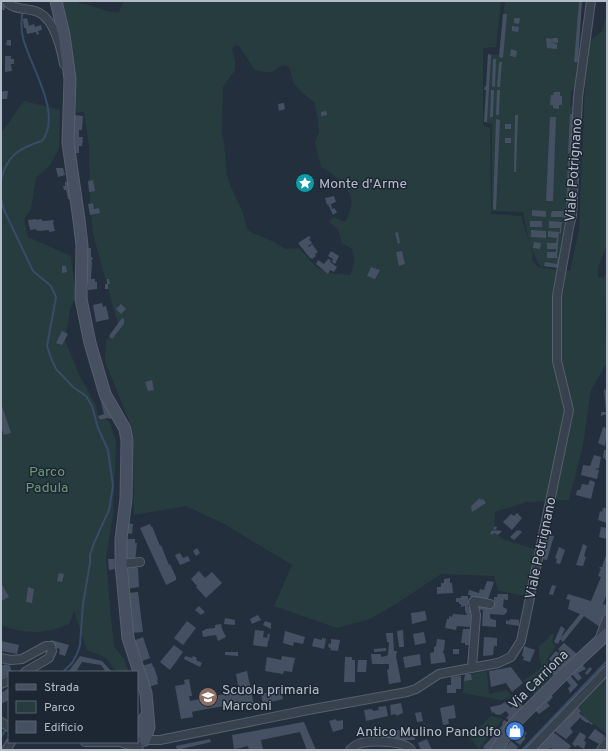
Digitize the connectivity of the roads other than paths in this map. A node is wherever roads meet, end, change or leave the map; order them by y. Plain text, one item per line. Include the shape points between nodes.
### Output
1 (6, 1) edge
2 (56, 1) edge
3 (591, 1) edge
4 (70, 92) junction
5 (140, 562) dead end
6 (121, 564) junction
7 (490, 604) dead end
8 (607, 619) edge
9 (603, 637) edge
10 (1, 658) edge
11 (472, 667) junction
12 (607, 670) edge
13 (27, 671) edge
14 (607, 742) edge
15 (98, 743) edge
16 (138, 743) edge
17 (124, 745) edge
18 (350, 750) edge
19 (411, 750) edge
20 (496, 750) edge
21 (530, 750) edge
22 (601, 750) edge

1 - 4 street via 13,7 40,13 47,19 54,29 63,62 66,89
2 - 4 main road via 69,64
3 - 11 street, Viale Potrignano via 578,97 572,215 557,296 557,361 569,410 520,641 510,657 498,663
4 - 6 main road via 68,143 82,246 81,299 90,343 106,394 125,429 127,440
5 - 6 street
6 - 16 main road via 128,638 146,693 148,708 148,727
7 - 11 street via 473,602 476,615
8 - 9 street
9 - 20 main road, Via Carriona via 512,726
10 - 13 street via 22,659 46,646 51,646 49,658
11 - 16 street, Viale Potrignano via 439,674 407,692
12 - 21 street
14 - 22 street
15 - 17 street, Viale Potrignano
16 - 17 street, Viale Potrignano
18 - 19 street via 360,744 372,742 401,744

